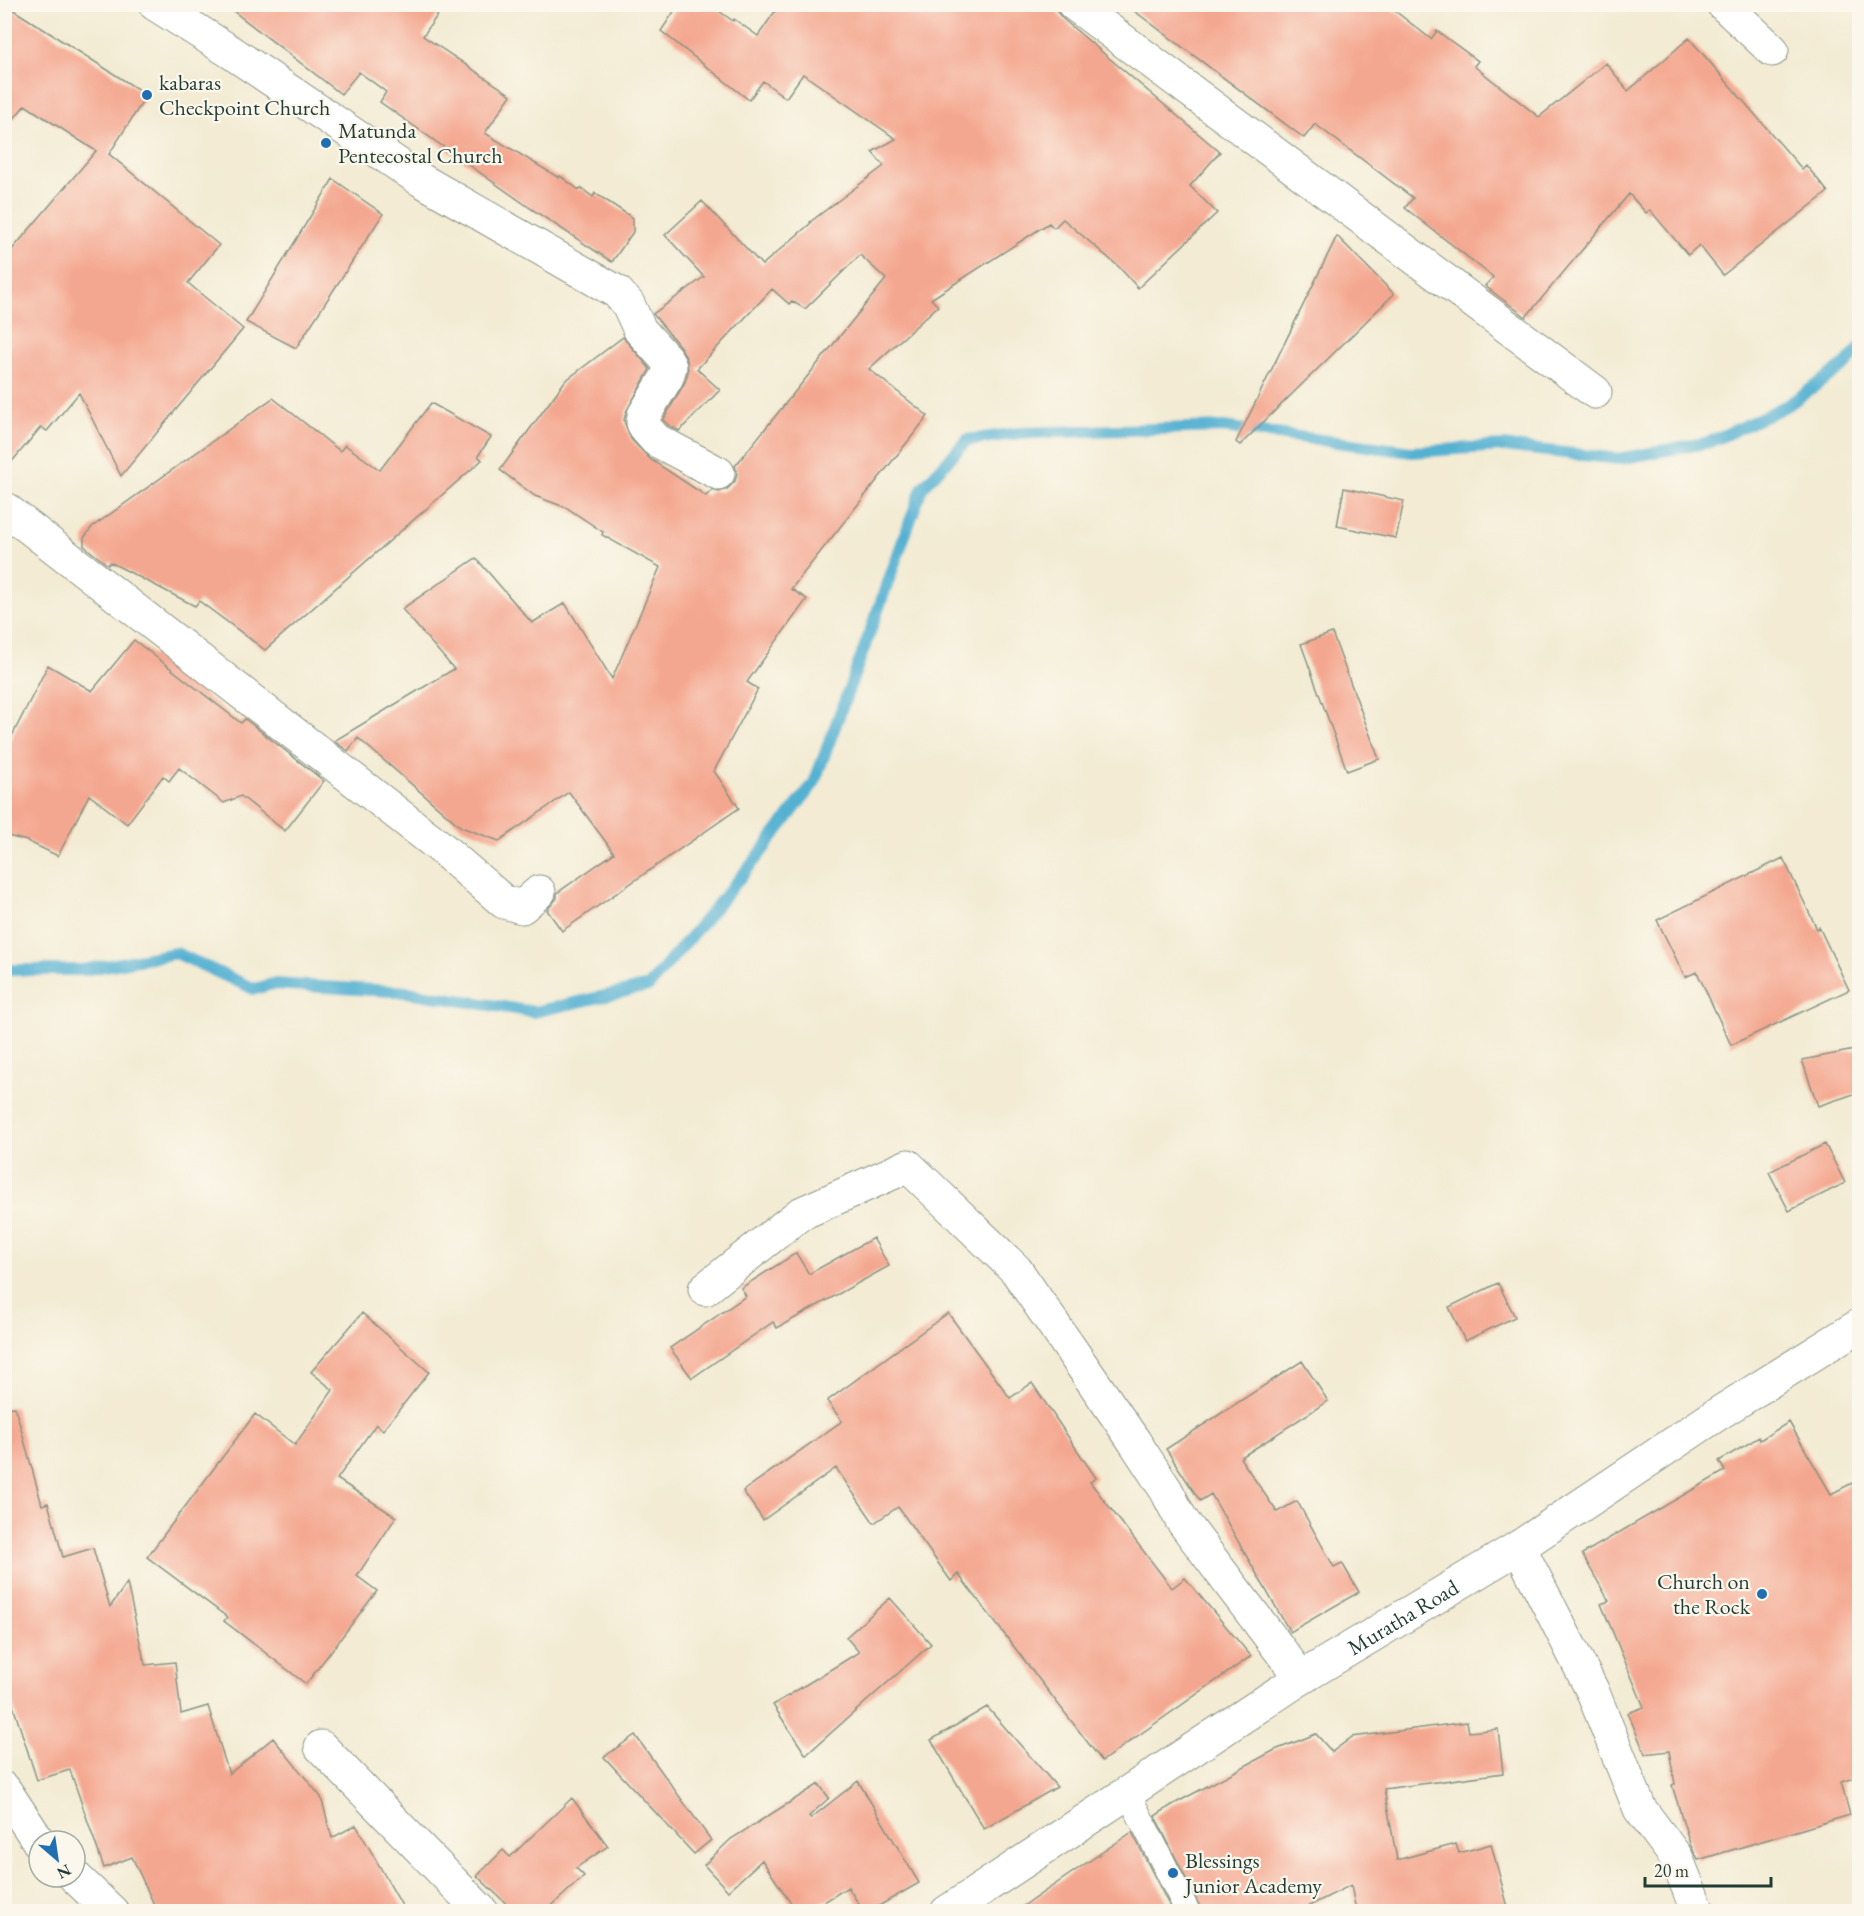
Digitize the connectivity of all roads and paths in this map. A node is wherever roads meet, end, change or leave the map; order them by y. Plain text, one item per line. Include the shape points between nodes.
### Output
1 (155, 4) edge
2 (1074, 4) edge
3 (1723, 4) edge
4 (1772, 50) dead end
5 (1595, 392) dead end
6 (718, 473) dead end
7 (4, 508) edge
8 (539, 892) dead end
9 (705, 1289) dead end
10 (1860, 1325) edge
11 (1519, 1547) junction
12 (1301, 1678) junction
13 (321, 1747) dead end
14 (4, 1789) edge
15 (1128, 1793) junction
16 (30, 1829) edge
17 (87, 1888) edge
18 (112, 1911) edge
19 (482, 1911) edge
20 (947, 1911) edge
21 (1188, 1911) edge
22 (1698, 1911) edge

1 - 6 street via 422,180 617,292 628,304 640,330 670,367 644,415 646,430 656,440
2 - 5 street
3 - 4 street
7 - 8 street via 439,846 504,902 522,907
9 - 12 street via 800,1214 908,1166 1016,1269 1134,1441 1181,1519
10 - 11 street, Muratha Road via 1716,1415
11 - 12 street, Muratha Road
11 - 22 street via 1592,1690 1640,1809 1676,1857
12 - 15 street, Muratha Road
13 - 19 street
14 - 16 street
15 - 20 street, Muratha Road
15 - 21 lane
17 - 18 street

